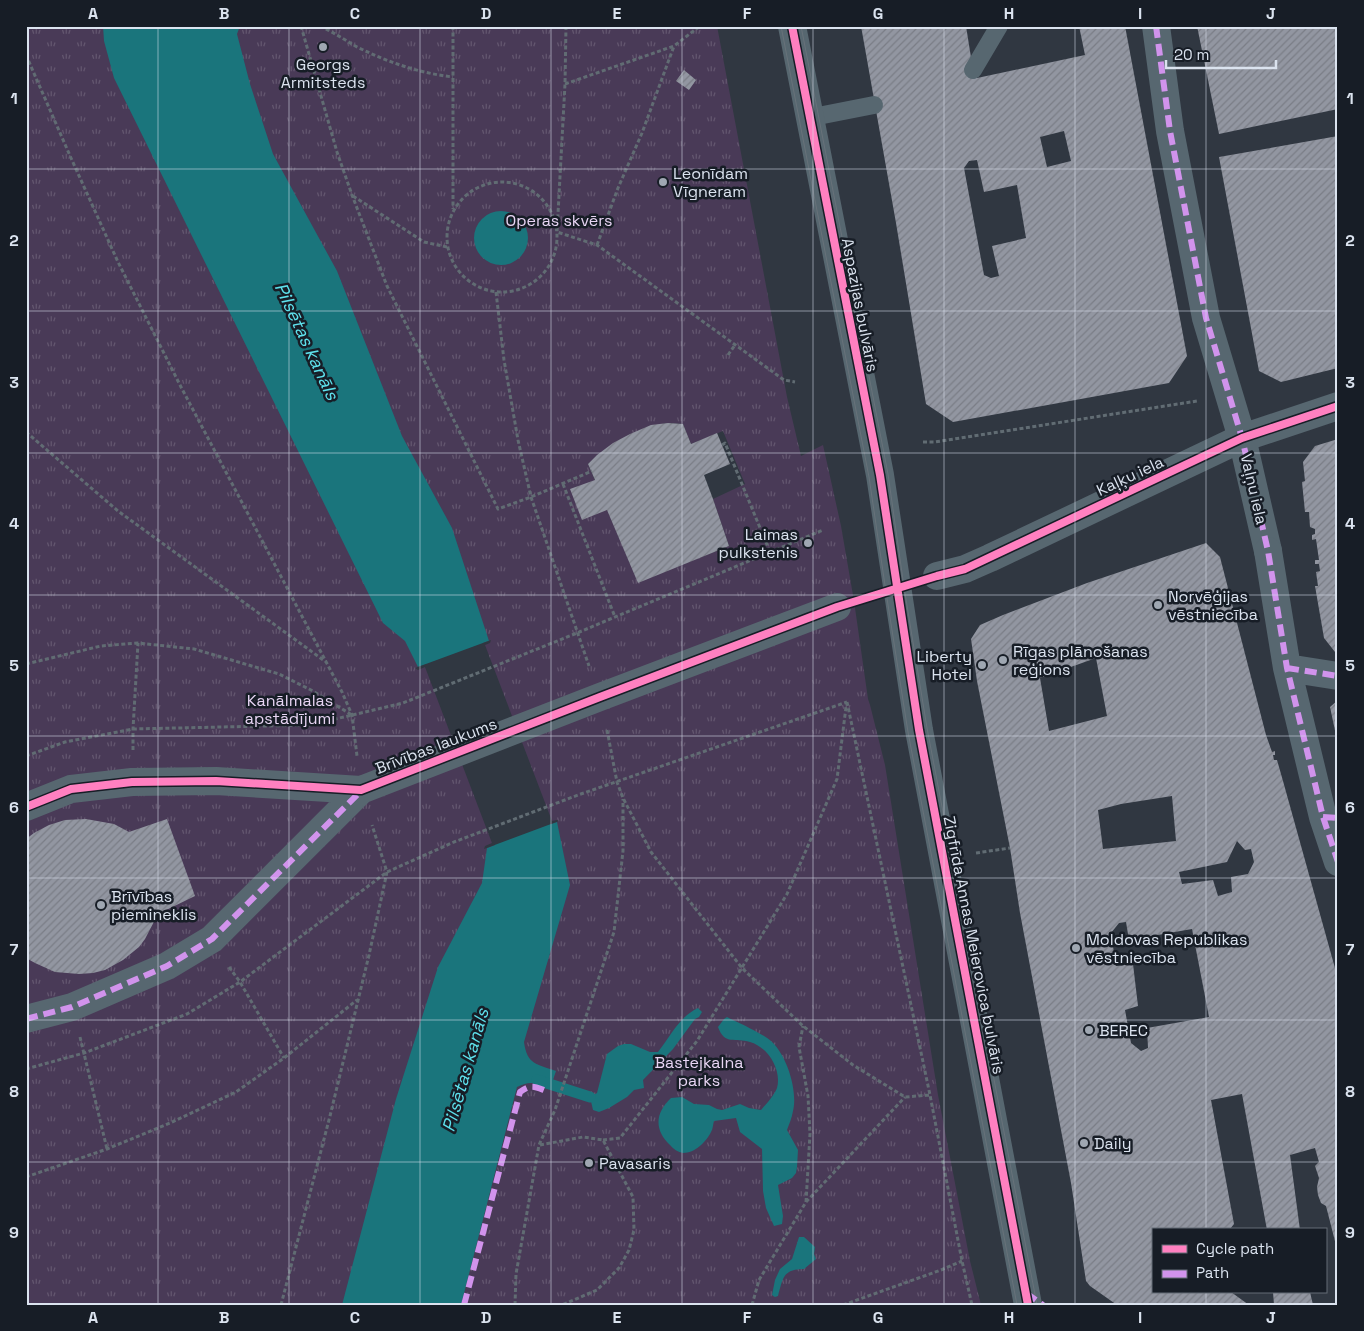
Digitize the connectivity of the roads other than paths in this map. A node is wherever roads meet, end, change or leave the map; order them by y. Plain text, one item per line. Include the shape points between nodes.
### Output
1 (792, 26) edge
2 (998, 26) edge
3 (1156, 26) edge
4 (973, 70) dead end
5 (874, 105) dead end
6 (818, 116) dead end
7 (1338, 406) edge
8 (1242, 438) junction
9 (937, 576) dead end
10 (896, 589) joint
11 (836, 607) dead end
12 (1287, 668) junction
13 (1338, 676) edge
14 (361, 790) junction
15 (26, 807) edge
16 (1330, 818) edge
17 (1338, 862) edge
18 (26, 1019) edge
19 (1032, 1301) edge

1 - 10 street, Aspazijas bulvāris via 880,475
2 - 4 lane
3 - 8 street, Vaļņu iela via 1170,131 1206,318
5 - 6 lane
7 - 8 street, Kaļķu iela
8 - 9 street, Kaļķu iela via 981,562
8 - 12 street, Vaļņu iela via 1268,551
10 - 19 street, Zigfrīda Annas Meierovica bulvāris via 919,730
11 - 14 street, Brīvības laukums
12 - 13 street
12 - 16 street, Vaļņu iela
14 - 15 street, Brīvības laukums via 216,781 132,782 71,789
14 - 18 street, Brīvības laukums via 212,939 167,966 72,1007
16 - 17 street, Vaļņu iela

